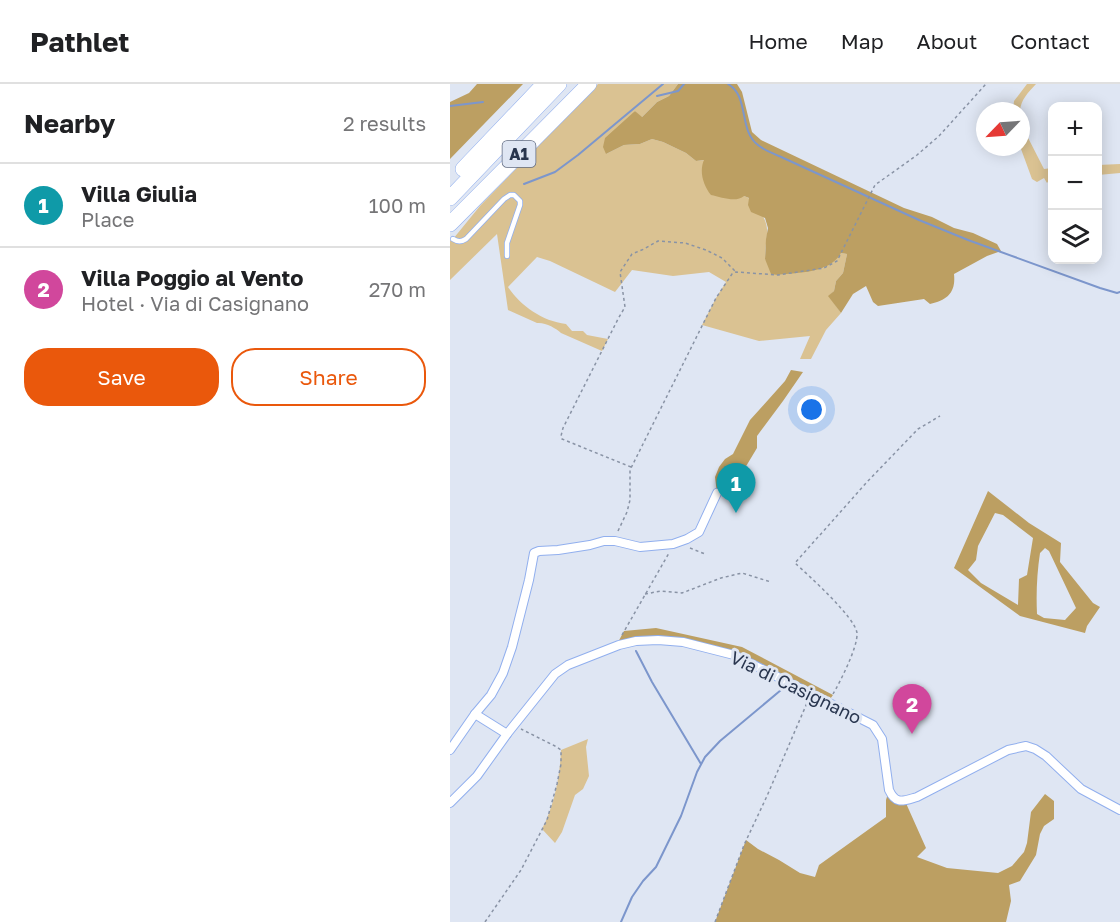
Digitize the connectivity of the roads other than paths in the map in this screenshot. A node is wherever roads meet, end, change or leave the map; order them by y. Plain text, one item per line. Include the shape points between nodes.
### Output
1 (544, 84) edge
2 (559, 84) edge
3 (589, 84) edge
4 (450, 183) edge
5 (450, 198) edge
6 (451, 232) edge
7 (507, 256) dead end
8 (717, 493) dead end
9 (475, 714) junction
10 (507, 734) junction
11 (450, 750) edge
12 (450, 803) edge
13 (1120, 810) edge

1 - 4 highway, A1
2 - 5 highway, A1
3 - 6 highway, A1
6 - 7 lane via 458,242 466,239 504,199 513,195 520,205 507,243
8 - 9 street via 699,532 673,544 640,547 604,541 534,553 503,673
9 - 10 street
9 - 11 street
10 - 12 street, Via di Casignano via 477,776
10 - 13 street, Via di Casignano via 555,674 568,665 636,641 683,642 734,655 873,725 882,739 889,790 899,801 917,797 1008,750 1026,746 1046,756 1081,789

